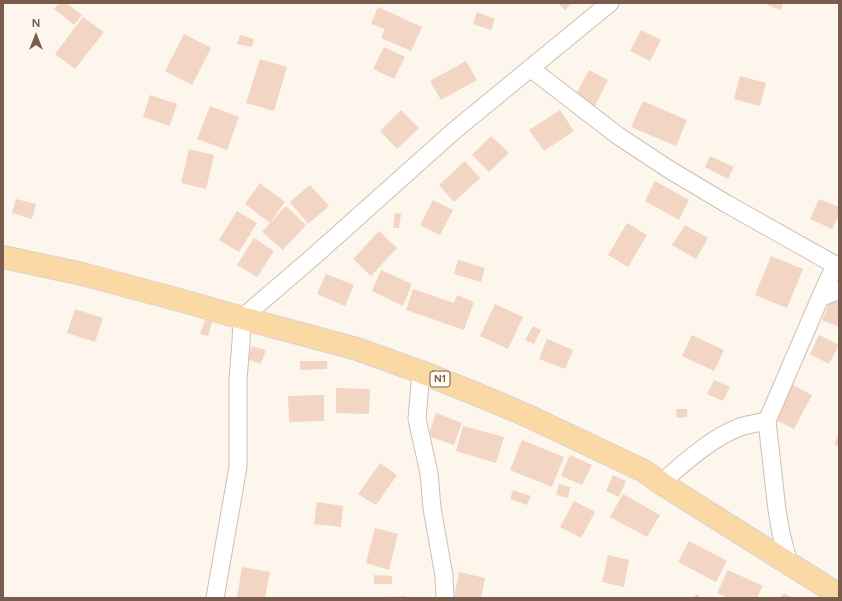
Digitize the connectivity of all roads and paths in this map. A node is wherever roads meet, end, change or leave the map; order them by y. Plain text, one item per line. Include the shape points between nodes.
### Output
1 (610, 3) edge
2 (530, 68) junction
3 (3, 257) edge
4 (837, 266) edge
5 (839, 290) edge
6 (820, 298) junction
7 (242, 318) junction
8 (421, 372) junction
9 (767, 421) junction
10 (661, 483) junction
11 (789, 564) junction
12 (839, 595) edge
13 (215, 598) edge
14 (445, 598) edge

1 - 2 street
2 - 4 street via 617,134 670,170
2 - 7 street via 455,130
3 - 7 main road, N1 via 82,274
4 - 6 street
5 - 6 street
6 - 9 street
7 - 8 main road, N1 via 357,349
7 - 13 street via 238,380 238,467
8 - 10 main road, N1 via 528,416 644,471
8 - 14 street via 418,420 429,473
9 - 10 street via 740,427 721,436
9 - 11 street via 777,510
10 - 11 main road, N1
11 - 12 main road, N1

